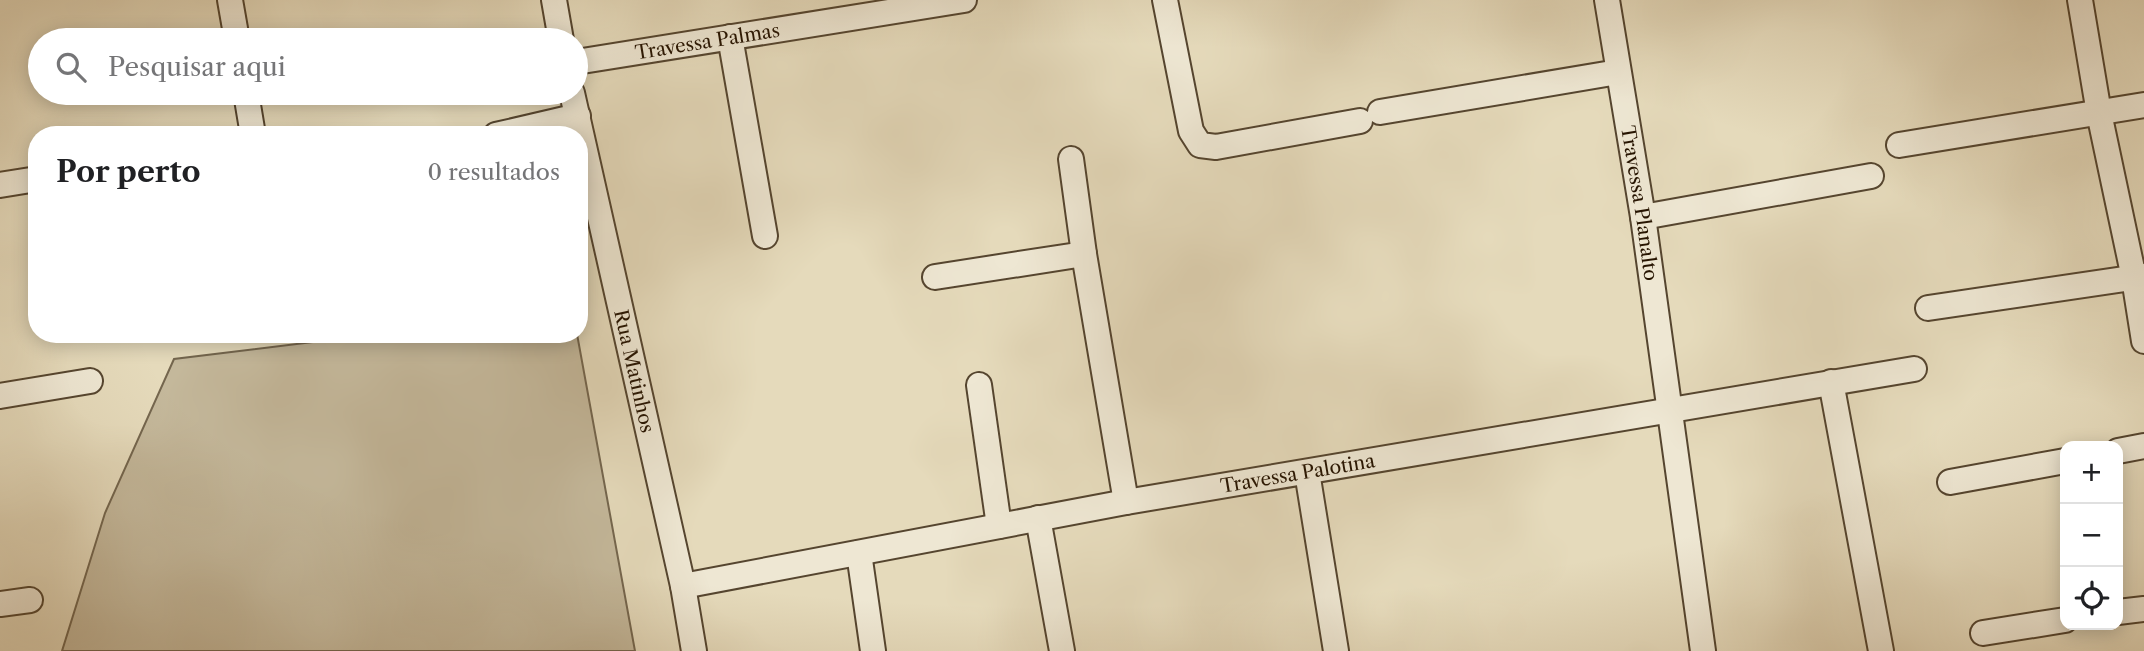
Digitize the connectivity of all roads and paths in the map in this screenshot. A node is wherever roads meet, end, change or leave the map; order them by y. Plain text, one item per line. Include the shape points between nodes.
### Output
1 (230, 0) edge
2 (554, 0) edge
3 (964, 0) edge
4 (1165, 0) edge
5 (1607, 0) edge
6 (2080, 0) edge
7 (235, 28) edge
8 (559, 28) edge
9 (730, 37) junction
10 (588, 60) edge
11 (1618, 72) junction
12 (248, 105) edge
13 (572, 105) edge
14 (575, 105) edge
15 (2144, 105) edge
16 (2099, 113) junction
17 (252, 126) edge
18 (519, 126) edge
19 (580, 126) edge
20 (1899, 145) dead end
21 (1071, 159) dead end
22 (588, 162) edge
23 (1871, 176) dead end
24 (28, 180) edge
25 (0, 185) edge
26 (1643, 217) junction
27 (765, 236) dead end
28 (1084, 254) junction
29 (935, 277) dead end
30 (2139, 277) edge
31 (1928, 308) dead end
32 (2144, 341) edge
33 (1914, 369) dead end
34 (90, 381) dead end
35 (1831, 382) junction
36 (979, 385) dead end
37 (0, 396) edge
38 (1671, 410) junction
39 (2144, 446) edge
40 (2123, 450) edge
41 (2060, 462) edge
42 (1307, 472) junction
43 (1950, 482) dead end
44 (1126, 502) junction
45 (1038, 518) junction
46 (999, 526) junction
47 (859, 553) junction
48 (683, 586) junction
49 (30, 600) dead end
50 (0, 604) edge
51 (2144, 608) edge
52 (2123, 611) edge
53 (2060, 621) edge
54 (1983, 633) dead end
55 (694, 651) edge
56 (873, 651) edge
57 (1062, 651) edge
58 (1336, 651) edge
59 (1703, 651) edge
60 (1881, 651) edge

1 - 7 street
2 - 8 street
3 - 9 street, Travessa Palmas
4 - 11 street via 1191,131 1200,145 1216,147
5 - 11 street, Travessa Planalto
6 - 16 street
9 - 10 street, Travessa Palmas
9 - 27 street
11 - 26 street, Travessa Planalto
12 - 17 street
13 - 18 street
14 - 19 street, Rua Matinhos
15 - 16 street
16 - 20 street
16 - 30 street
21 - 28 street
22 - 48 street, Rua Matinhos
23 - 26 street
24 - 25 street
26 - 38 street, Travessa Planalto
28 - 29 street
28 - 44 street
30 - 31 street
30 - 32 street
33 - 35 street, Travessa Palotina
34 - 37 street
35 - 38 street, Travessa Palotina
35 - 60 street
36 - 46 street
38 - 42 street, Travessa Palotina
38 - 59 street, Travessa Planalto
39 - 40 street
41 - 43 street
42 - 44 street, Travessa Palotina
42 - 58 street
44 - 45 street, Travessa Palotina
45 - 46 street, Travessa Palotina
45 - 57 street
46 - 47 street, Travessa Palotina
47 - 48 street, Travessa Palotina
47 - 56 street
48 - 55 street, Rua Matinhos
49 - 50 street
51 - 52 street
53 - 54 street

